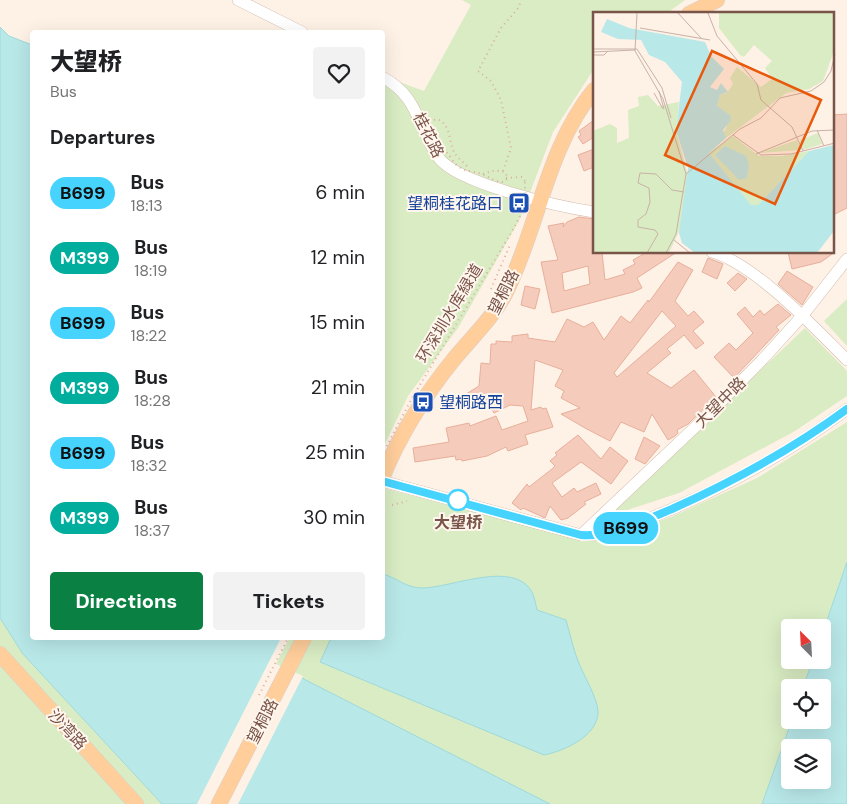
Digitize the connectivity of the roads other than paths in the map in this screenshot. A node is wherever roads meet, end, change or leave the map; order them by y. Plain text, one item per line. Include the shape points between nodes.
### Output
1 (238, 0) edge
2 (717, 0) edge
3 (693, 12) edge
4 (298, 30) edge
5 (385, 79) edge
6 (593, 91) edge
7 (534, 201) junction
8 (593, 212) edge
9 (717, 254) edge
10 (847, 259) edge
11 (802, 316) junction
12 (847, 360) edge
13 (847, 409) edge
14 (385, 473) edge
15 (385, 481) edge
16 (581, 535) junction
17 (303, 640) edge
18 (0, 654) edge
19 (136, 804) edge
20 (220, 804) edge

1 - 4 street
2 - 3 main road
5 - 7 street, 桂花路 via 401,89 413,103 445,165 468,178
6 - 7 main road, 望桐路 via 579,109
7 - 8 street, 桂花路
7 - 14 main road, 望桐路 via 508,289 484,326 429,391 407,425
9 - 11 street via 738,263
10 - 11 street, 大望中路
11 - 12 street
11 - 16 street, 大望中路 via 710,413
13 - 16 street via 808,437 720,488 617,531 598,536
15 - 16 street
17 - 20 main road, 望桐路
18 - 19 main road, 沙湾路

